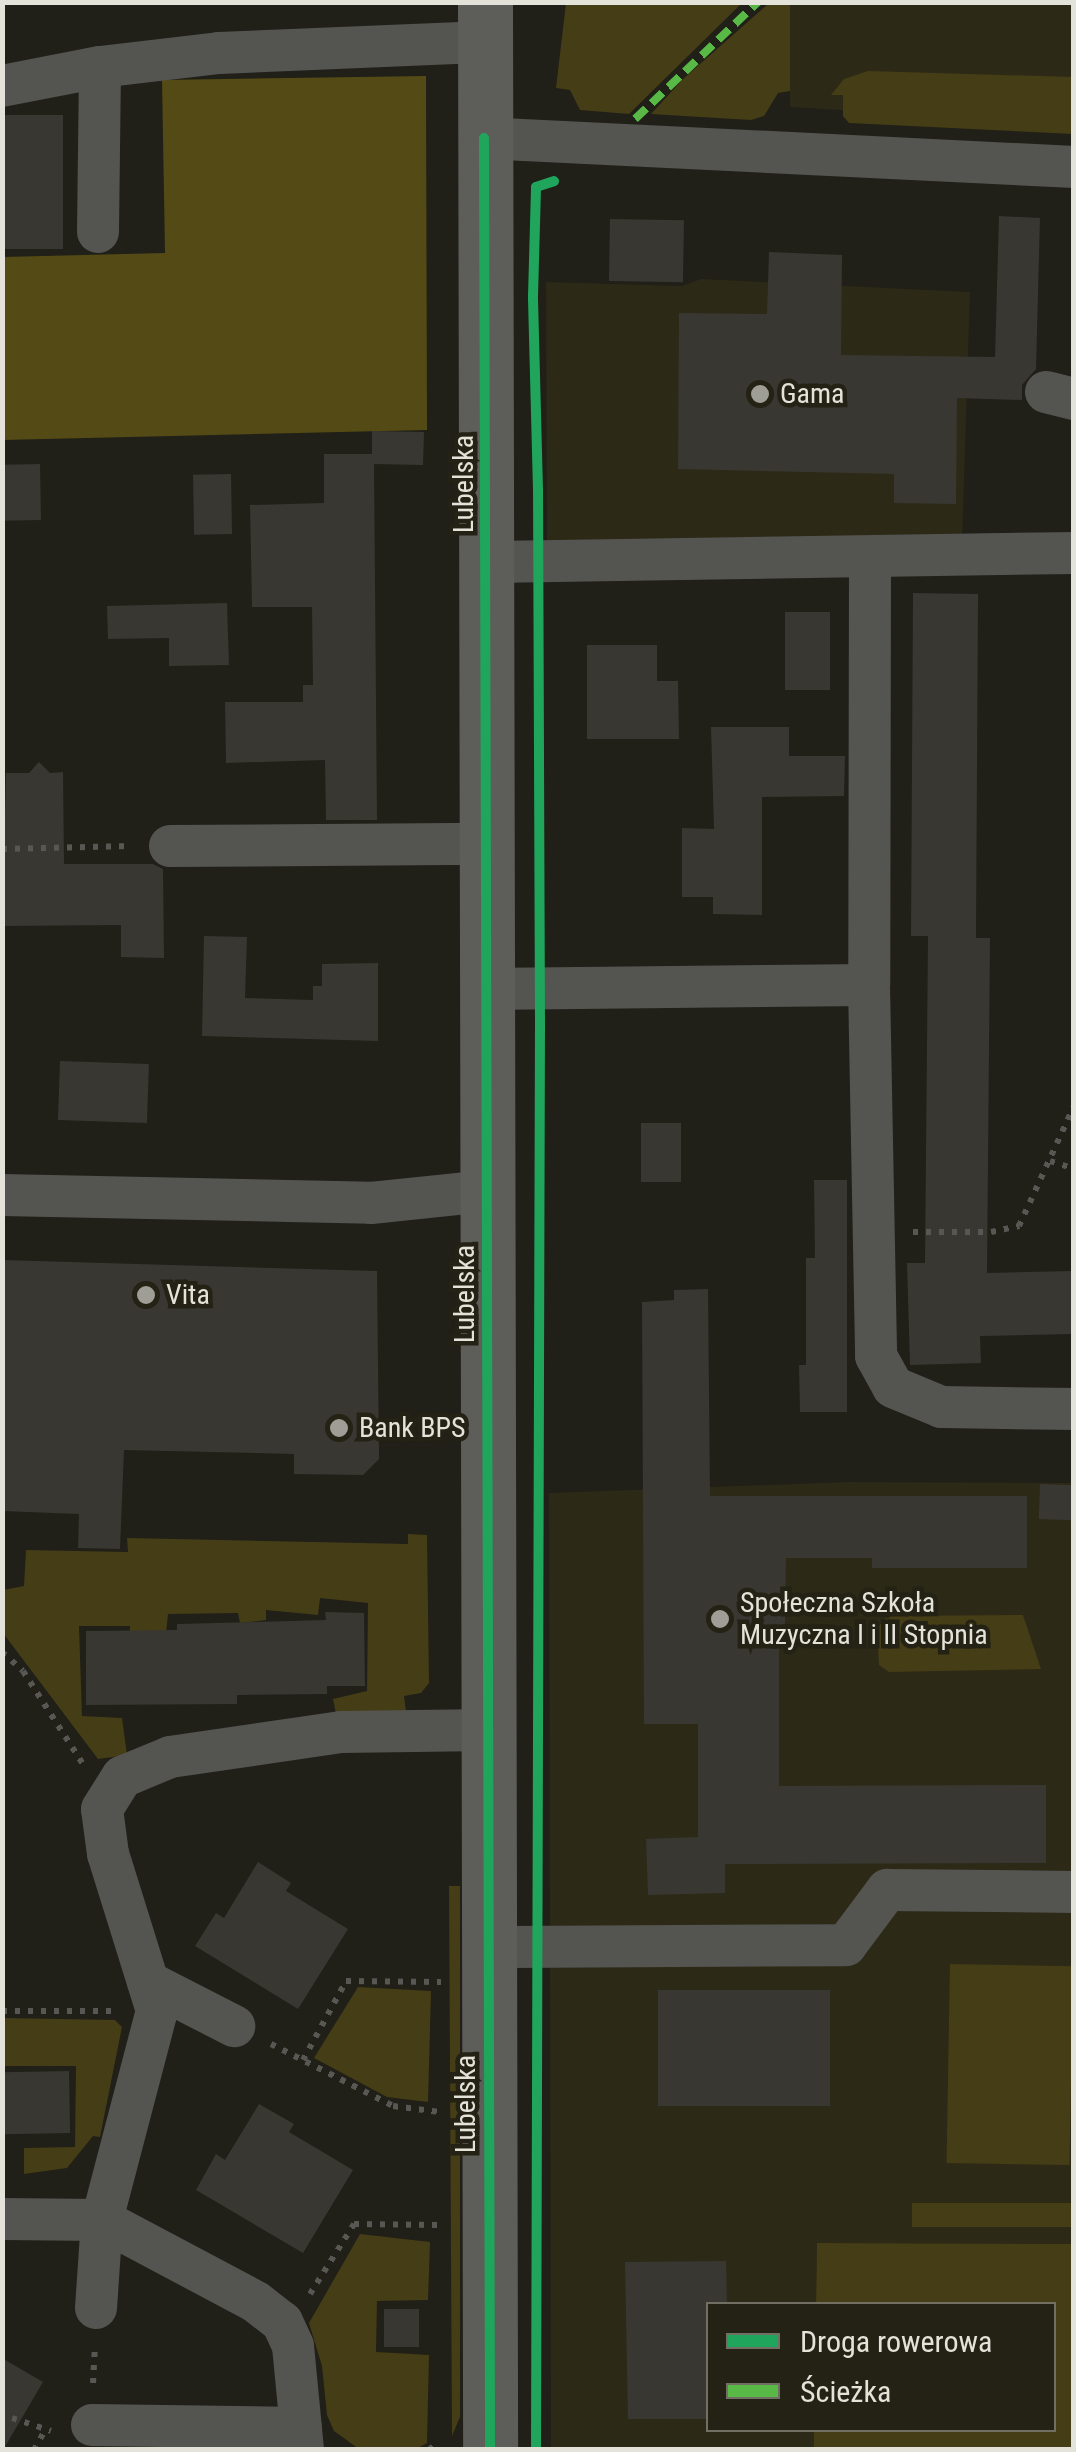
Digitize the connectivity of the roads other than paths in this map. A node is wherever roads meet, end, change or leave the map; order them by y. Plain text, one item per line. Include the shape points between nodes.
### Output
1 (485, 22) edge
2 (100, 68) junction
3 (2, 86) edge
4 (484, 138) junction
5 (1074, 167) edge
6 (98, 232) dead end
7 (1074, 553) edge
8 (870, 558) junction
9 (486, 562) junction
10 (487, 844) junction
11 (170, 846) road end
12 (868, 985) junction
13 (487, 989) junction
14 (487, 1191) junction
15 (2, 1195) edge
16 (1074, 1409) edge
17 (488, 1730) junction
18 (1074, 1892) edge
19 (488, 1947) junction
20 (153, 1997) junction
21 (234, 2026) road end
22 (2, 2219) edge
23 (102, 2220) junction
24 (96, 2308) dead end
25 (92, 2425) dead end
26 (302, 2439) edge
27 (464, 2446) edge

1 - 2 street
1 - 4 main road, Lubelska
2 - 3 street
2 - 6 street
4 - 5 street
4 - 9 main road, Lubelska
7 - 8 street
8 - 9 street
8 - 12 street
9 - 10 main road, Lubelska
10 - 11 street
10 - 13 main road, Lubelska
12 - 13 street
12 - 16 street via 876,1356 893,1387 941,1408
13 - 14 main road, Lubelska
14 - 15 street via 371,1203
14 - 17 main road, Lubelska
17 - 19 main road, Lubelska
17 - 20 street via 341,1732 170,1757 122,1777 102,1809 108,1854
18 - 19 street via 888,1890 846,1944
19 - 27 main road, Lubelska
20 - 21 street
20 - 23 street
22 - 23 street
23 - 24 street
23 - 26 street via 210,2275 282,2322 293,2346
25 - 26 street

